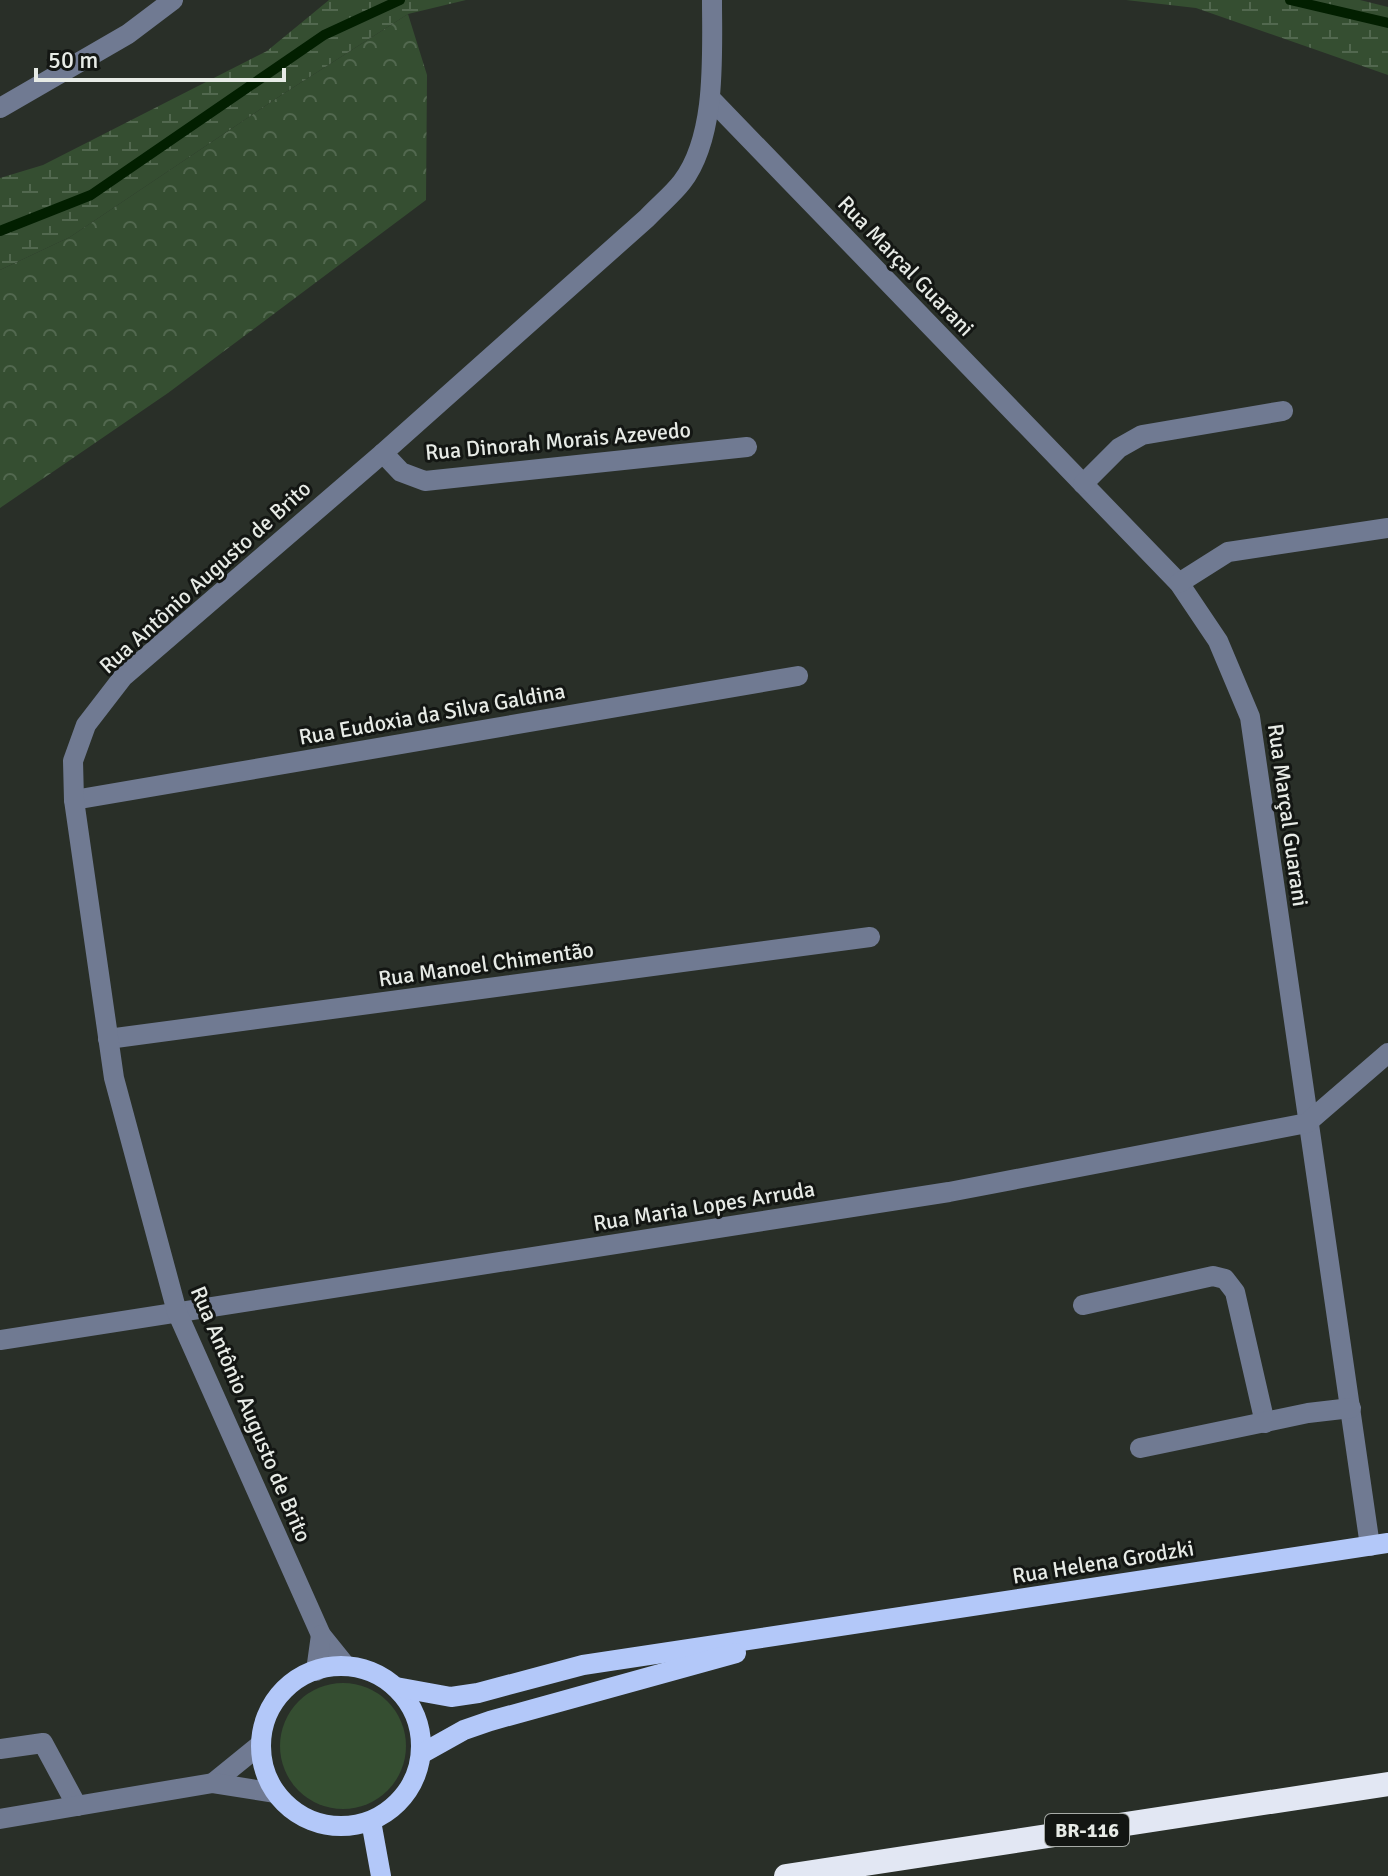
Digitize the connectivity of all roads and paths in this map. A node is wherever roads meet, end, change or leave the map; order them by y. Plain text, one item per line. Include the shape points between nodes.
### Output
1 (173, 0) edge
2 (712, 0) edge
3 (711, 99) junction
4 (0, 108) edge
5 (1283, 411) dead end
6 (747, 447) dead end
7 (383, 453) junction
8 (1083, 484) junction
9 (1388, 528) edge
10 (1179, 583) junction
11 (798, 676) dead end
12 (74, 800) junction
13 (870, 937) dead end
14 (108, 1039) junction
15 (1388, 1053) edge
16 (1307, 1123) junction
17 (1083, 1305) dead end
18 (177, 1312) junction
19 (0, 1340) edge
20 (1351, 1408) junction
21 (1265, 1423) junction
22 (1140, 1448) dead end
23 (1379, 1544) edge
24 (825, 1629) junction
25 (321, 1635) junction
26 (346, 1666) junction
27 (316, 1671) junction
28 (396, 1687) junction
29 (261, 1744) junction
30 (0, 1749) edge
31 (421, 1754) junction
32 (213, 1783) junction
33 (1388, 1784) edge
34 (276, 1793) junction
35 (77, 1806) junction
36 (0, 1819) edge
37 (371, 1821) junction
38 (381, 1876) edge
39 (786, 1876) edge

1 - 4 street via 128,34
2 - 3 street, Rua Antônio Augusto de Brito
3 - 7 street, Rua Antônio Augusto de Brito via 698,150 683,181
3 - 8 street, Rua Marçal Guarani
5 - 8 street via 1142,435 1119,448
6 - 7 street, Rua Dinorah Morais Azevedo via 425,481 401,472
7 - 12 street, Rua Antônio Augusto de Brito via 123,677 86,725 73,761
8 - 10 street, Rua Marçal Guarani
9 - 10 street via 1228,552
10 - 16 street, Rua Marçal Guarani via 1218,641 1250,717
11 - 12 street, Rua Eudoxia da Silva Galdina
12 - 14 street, Rua Antônio Augusto de Brito
13 - 14 street, Rua Manoel Chimentão
14 - 18 street, Rua Antônio Augusto de Brito
15 - 16 street, Rua Maria Lopes Arruda
16 - 18 street, Rua Maria Lopes Arruda via 949,1192
16 - 20 street, Rua Marçal Guarani
17 - 21 street via 1213,1276 1225,1279 1235,1292
18 - 19 street, Rua Maria Lopes Arruda
18 - 25 street, Rua Antônio Augusto de Brito
20 - 21 street
20 - 23 street, Rua Marçal Guarani
21 - 22 street
23 - 24 main road, Rua Helena Grodzki
24 - 28 main road, Rua Helena Grodzki via 583,1665 451,1697
24 - 31 main road, Rua Helena Grodzki via 490,1721
25 - 26 street, Rua Antônio Augusto de Brito
25 - 27 street
26 - 27 main road
26 - 28 main road
27 - 29 main road via 295,1681 277,1699
28 - 31 main road via 420,1730
29 - 32 street
29 - 34 main road via 267,1778
30 - 35 street via 43,1743
31 - 37 main road via 404,1797
32 - 34 street
32 - 35 street
33 - 39 highway, BR-116
34 - 37 main road via 313,1821 337,1826
35 - 36 street
37 - 38 main road

